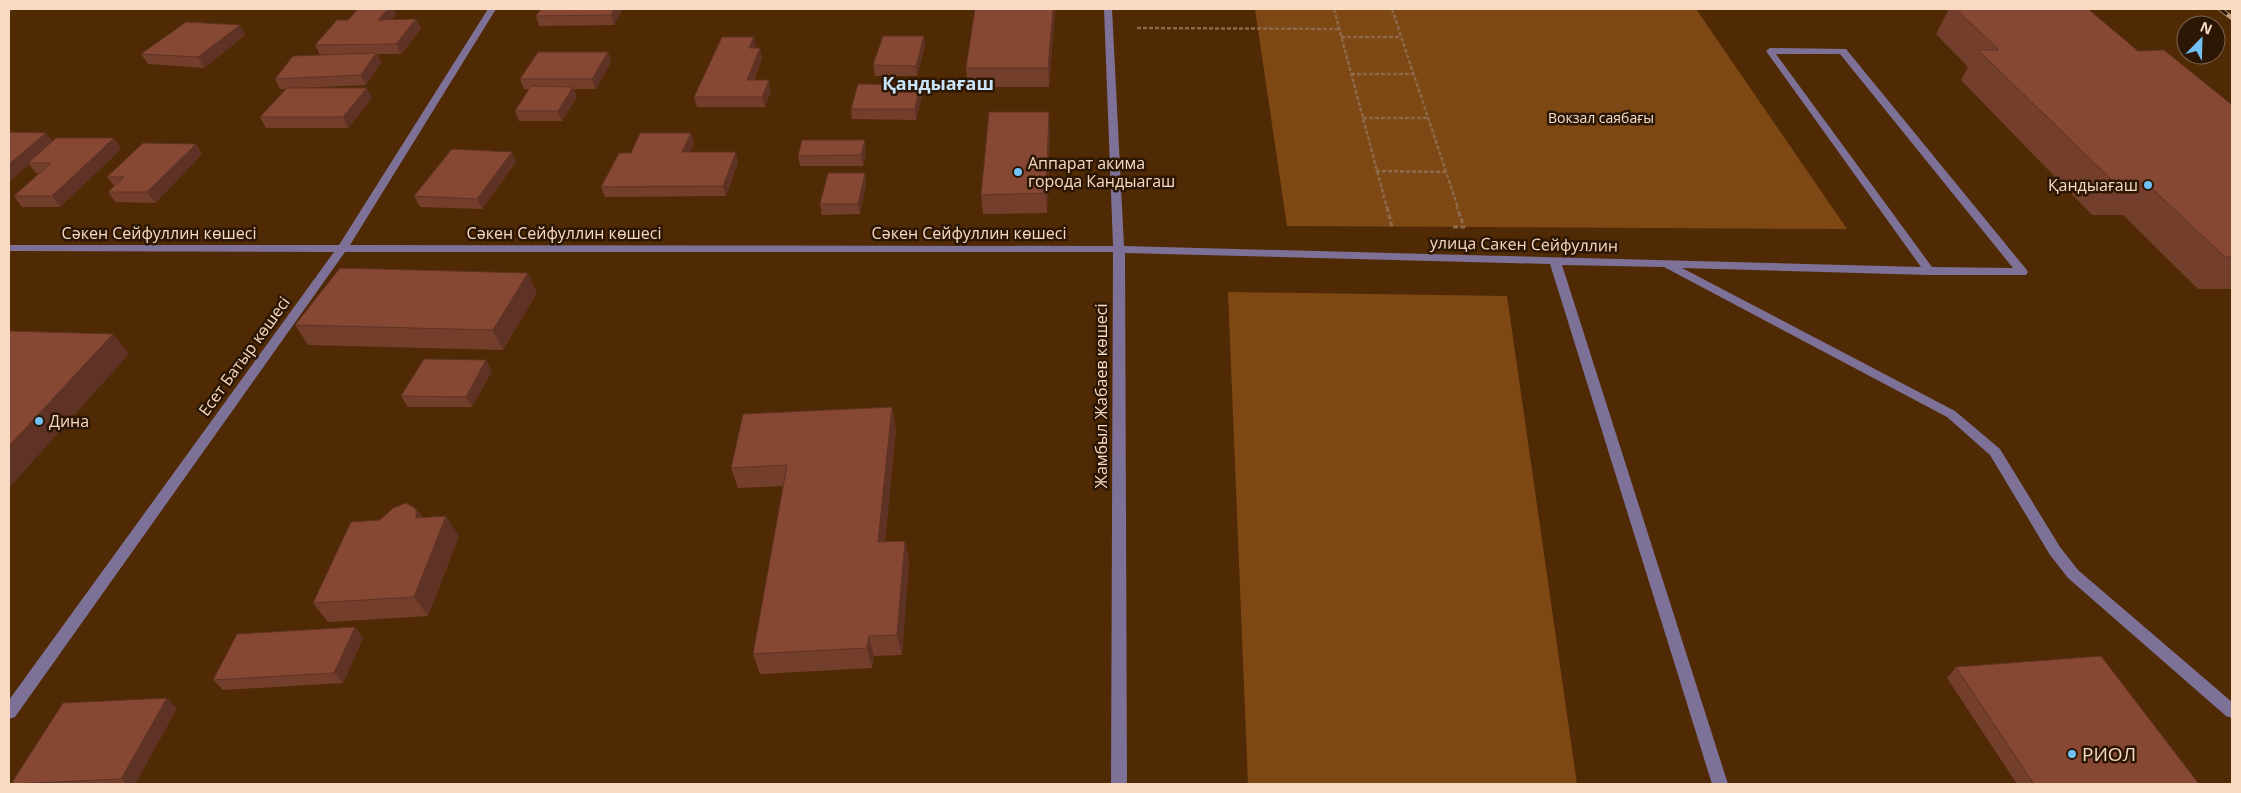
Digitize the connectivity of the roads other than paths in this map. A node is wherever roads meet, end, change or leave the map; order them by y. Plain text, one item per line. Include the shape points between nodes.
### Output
1 (492, 9) edge
2 (1108, 9) edge
3 (9, 248) edge
4 (1119, 249) junction
5 (341, 250) junction
6 (1555, 261) junction
7 (1666, 264) junction
8 (1930, 271) junction
9 (2232, 711) edge
10 (9, 712) edge
11 (1119, 784) edge
12 (1720, 784) edge

1 - 5 street, Есет Батыр көшесі
2 - 4 street, Жамбыл Жабаев көшесі
3 - 5 street, Сәкен Сейфуллин көшесі
4 - 5 street, Сәкен Сейфуллин көшесі
4 - 6 street, улица Сакен Сейфуллин
4 - 11 street, Жамбыл Жабаев көшесі
5 - 10 street, Есет Батыр көшесі
6 - 7 street, улица Сакен Сейфуллин
6 - 12 street
7 - 8 street, улица Сакен Сейфуллин
7 - 9 street via 1950,414 1971,429 1995,452 2055,551 2073,574
8 - 8 street, улица Сакен Сейфуллин via 1821,122 1770,51 1843,51 2022,272

